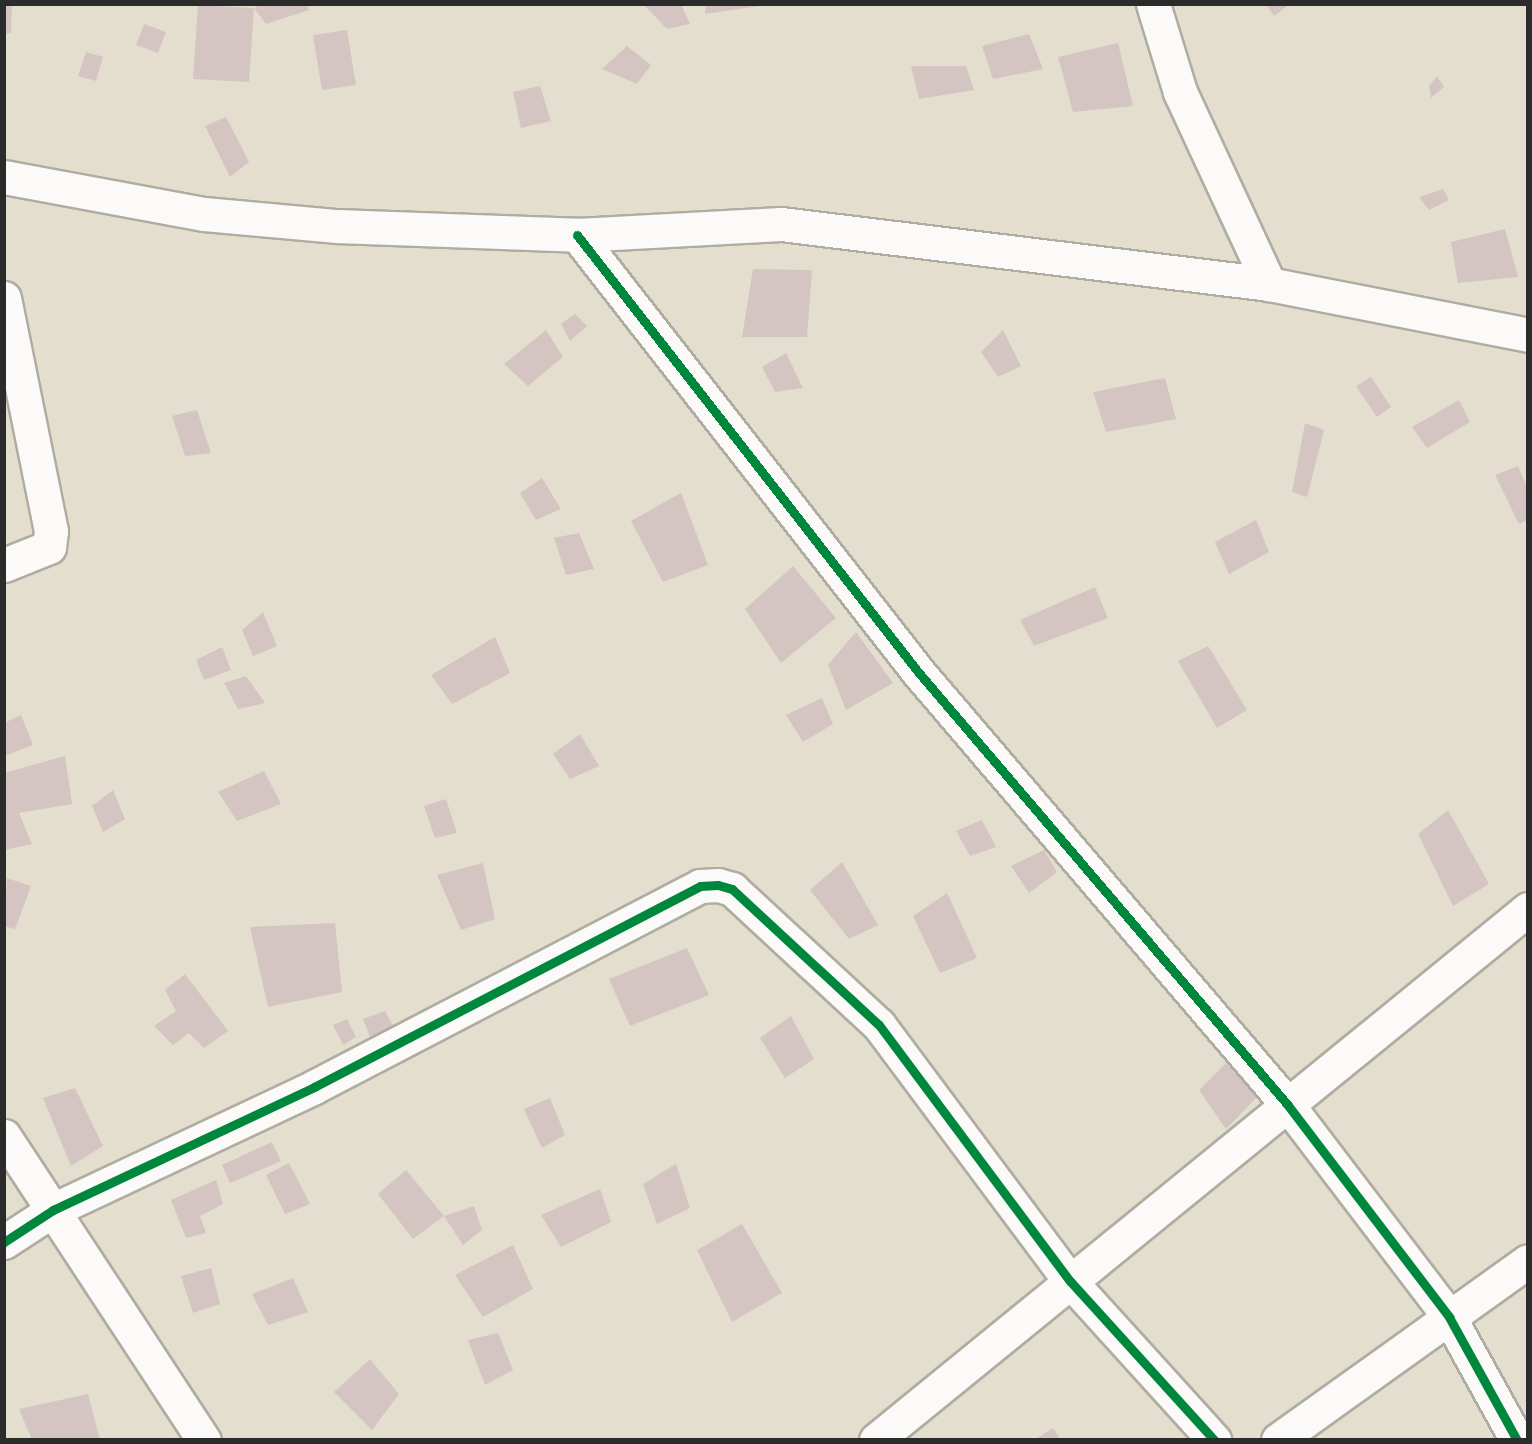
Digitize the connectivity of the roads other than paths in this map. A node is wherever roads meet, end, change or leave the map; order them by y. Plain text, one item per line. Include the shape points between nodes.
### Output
1 (1153, 4) edge
2 (4, 177) edge
3 (577, 235) junction
4 (1269, 284) junction
5 (4, 298) edge
6 (1527, 335) edge
7 (4, 565) edge
8 (1527, 909) edge
9 (1287, 1104) junction
10 (4, 1136) edge
11 (53, 1210) junction
12 (4, 1242) edge
13 (1527, 1261) edge
14 (1070, 1281) junction
15 (1449, 1317) junction
16 (203, 1439) edge
17 (876, 1440) edge
18 (1214, 1440) edge
19 (1278, 1440) edge
20 (1517, 1440) edge

1 - 4 street via 1180,92
2 - 3 street via 204,214 338,225
3 - 4 street via 781,224
3 - 9 street via 919,673
4 - 6 street
5 - 7 street via 51,531 50,547
8 - 9 street
9 - 14 street
9 - 15 street
10 - 11 street
11 - 12 street
11 - 14 street via 314,1087 700,886 718,885 732,889 879,1025
11 - 16 street
13 - 15 street
14 - 17 street
14 - 18 street
15 - 19 street
15 - 20 street

